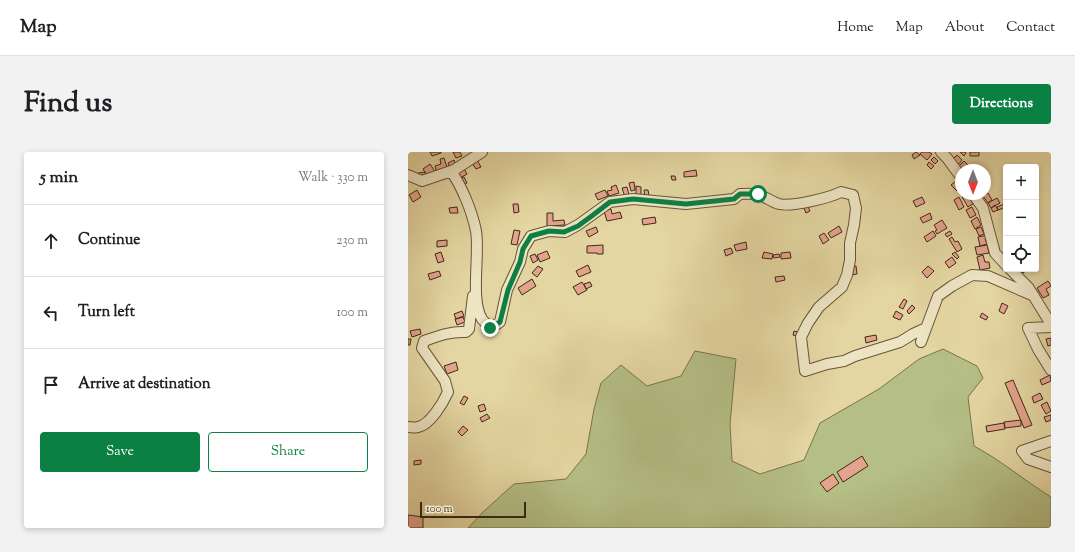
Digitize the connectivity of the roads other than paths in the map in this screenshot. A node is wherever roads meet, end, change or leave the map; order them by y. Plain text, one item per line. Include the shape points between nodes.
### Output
1 (482, 152) edge
2 (941, 152) edge
3 (955, 169) edge
4 (451, 171) junction
5 (408, 175) edge
6 (977, 200) edge
7 (1003, 261) edge
8 (1013, 272) edge
9 (476, 280) junction
10 (1034, 296) junction
11 (1051, 326) edge
12 (926, 328) junction
13 (921, 342) dead end
14 (1051, 370) edge
15 (408, 427) edge
16 (1051, 441) edge
17 (1051, 467) edge

1 - 4 street
2 - 3 street
4 - 5 street via 422,181
4 - 9 street via 465,197 476,230
6 - 7 street via 983,208 995,253
8 - 10 street
9 - 12 street via 477,305 482,319 490,328 500,322 508,290 523,249 531,236 549,231 564,232 578,226 610,202 633,199 686,204 734,199 740,194 748,193 790,205 841,192 853,196 856,208 848,275 842,287 819,308 801,337 805,371 900,342
9 - 15 street via 469,329 466,332 424,341 422,348 445,381 448,392 443,403 434,417 419,428
10 - 11 street
10 - 12 street via 988,276 972,275 938,296
11 - 14 street via 1028,328
12 - 13 street
16 - 17 street via 1022,451 1028,459

